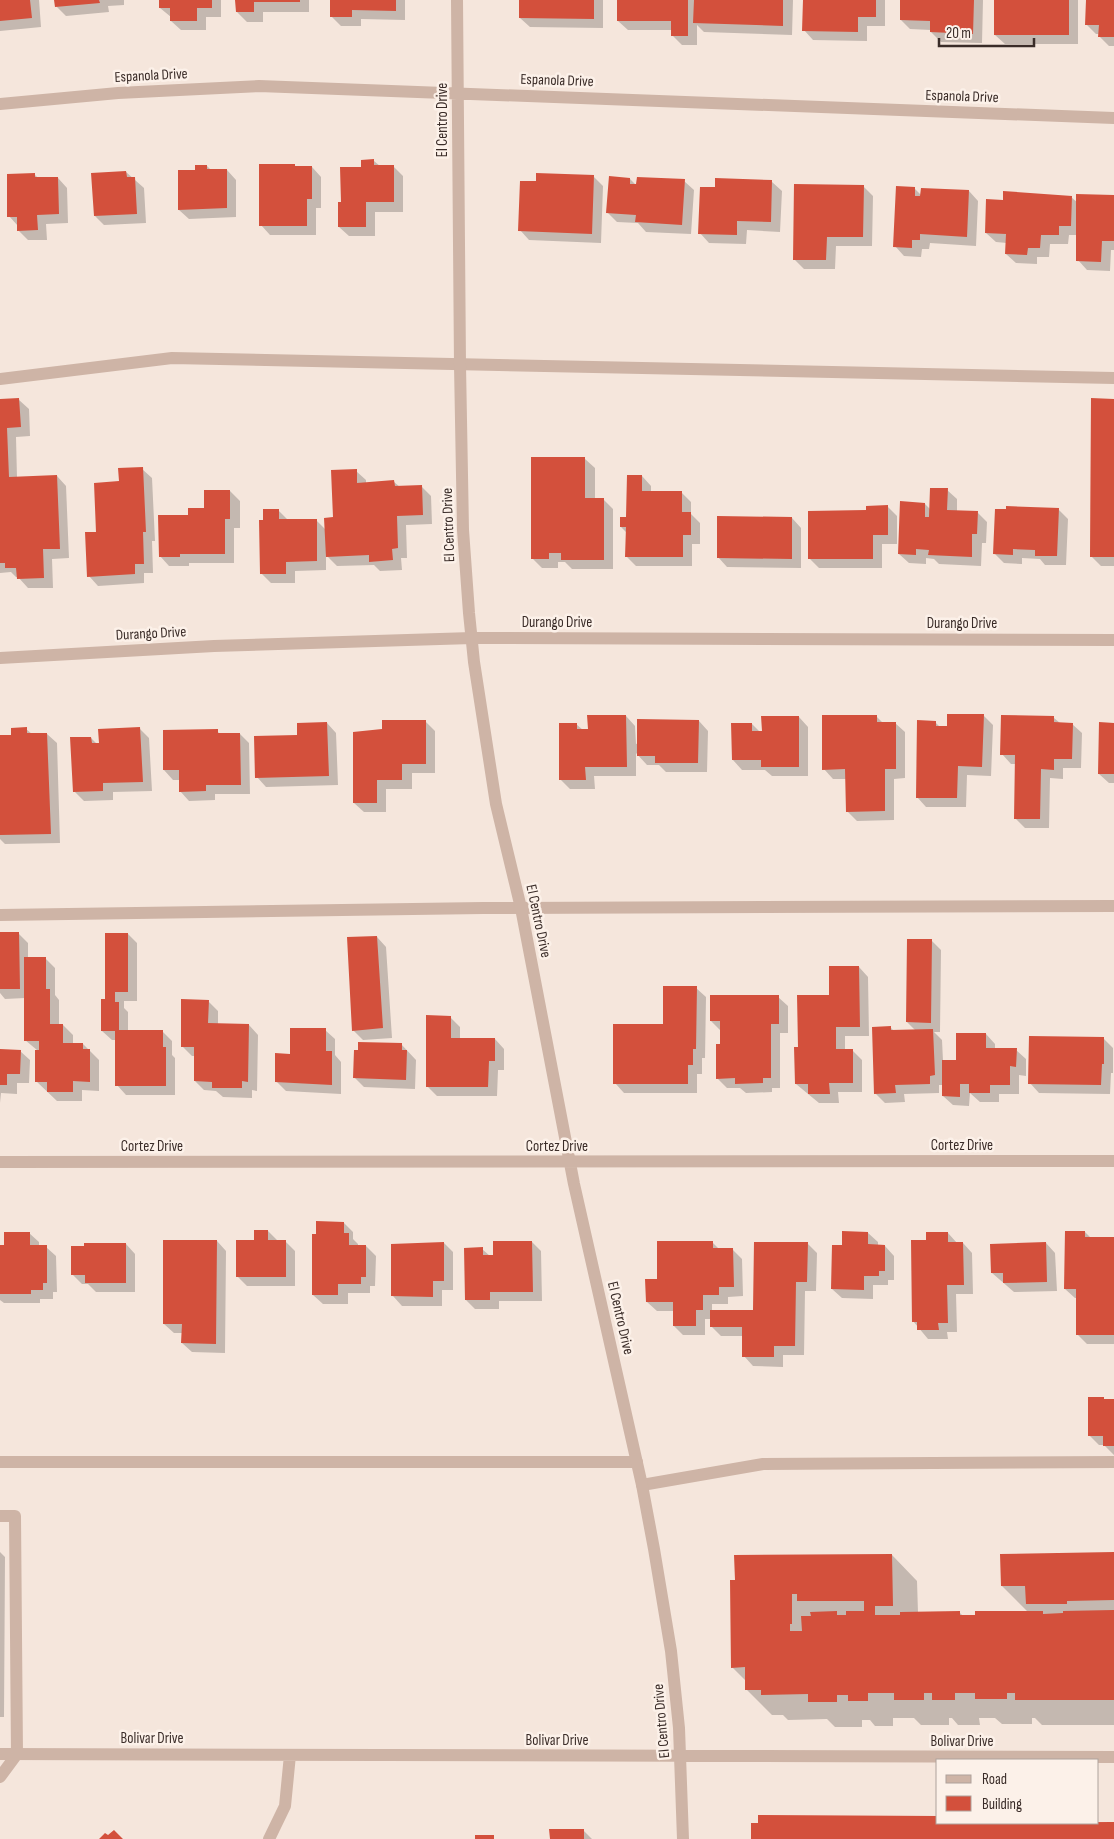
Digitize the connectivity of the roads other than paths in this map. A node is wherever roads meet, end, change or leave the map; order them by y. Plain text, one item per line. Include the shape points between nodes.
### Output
1 (458, 0) edge
2 (458, 92) junction
3 (0, 104) edge
4 (1114, 118) edge
5 (460, 365) junction
6 (1114, 378) edge
7 (0, 379) edge
8 (472, 638) junction
9 (1114, 640) edge
10 (0, 658) edge
11 (1114, 906) edge
12 (521, 908) junction
13 (0, 915) edge
14 (1114, 1161) edge
15 (0, 1162) edge
16 (571, 1163) junction
17 (0, 1462) edge
18 (636, 1462) junction
19 (1114, 1462) edge
20 (642, 1485) junction
21 (0, 1516) edge
22 (0, 1754) edge
23 (17, 1754) junction
24 (290, 1755) junction
25 (680, 1756) junction
26 (1114, 1757) edge
27 (0, 1778) edge
28 (269, 1839) edge
29 (683, 1839) edge

1 - 2 street, El Centro Drive
2 - 3 street, Espanola Drive via 259,86 118,93
2 - 4 street, Espanola Drive
2 - 5 street, El Centro Drive
5 - 6 street
5 - 7 street via 172,358
5 - 8 street, El Centro Drive via 463,530
8 - 9 street, Durango Drive
8 - 10 street, Durango Drive via 214,646
8 - 12 street, El Centro Drive via 496,804
11 - 12 street
12 - 13 street
12 - 16 street, El Centro Drive
14 - 16 street, Cortez Drive
15 - 16 street, Cortez Drive
16 - 18 street, El Centro Drive
17 - 18 street
18 - 20 street, El Centro Drive
19 - 20 street via 763,1464
20 - 25 street, El Centro Drive via 671,1651
21 - 23 street via 16,1516
22 - 23 street, Bolivar Drive
23 - 24 street, Bolivar Drive
23 - 27 street
24 - 25 street, Bolivar Drive
24 - 28 street via 285,1806
25 - 26 street, Bolivar Drive
25 - 29 street, El Centro Drive

